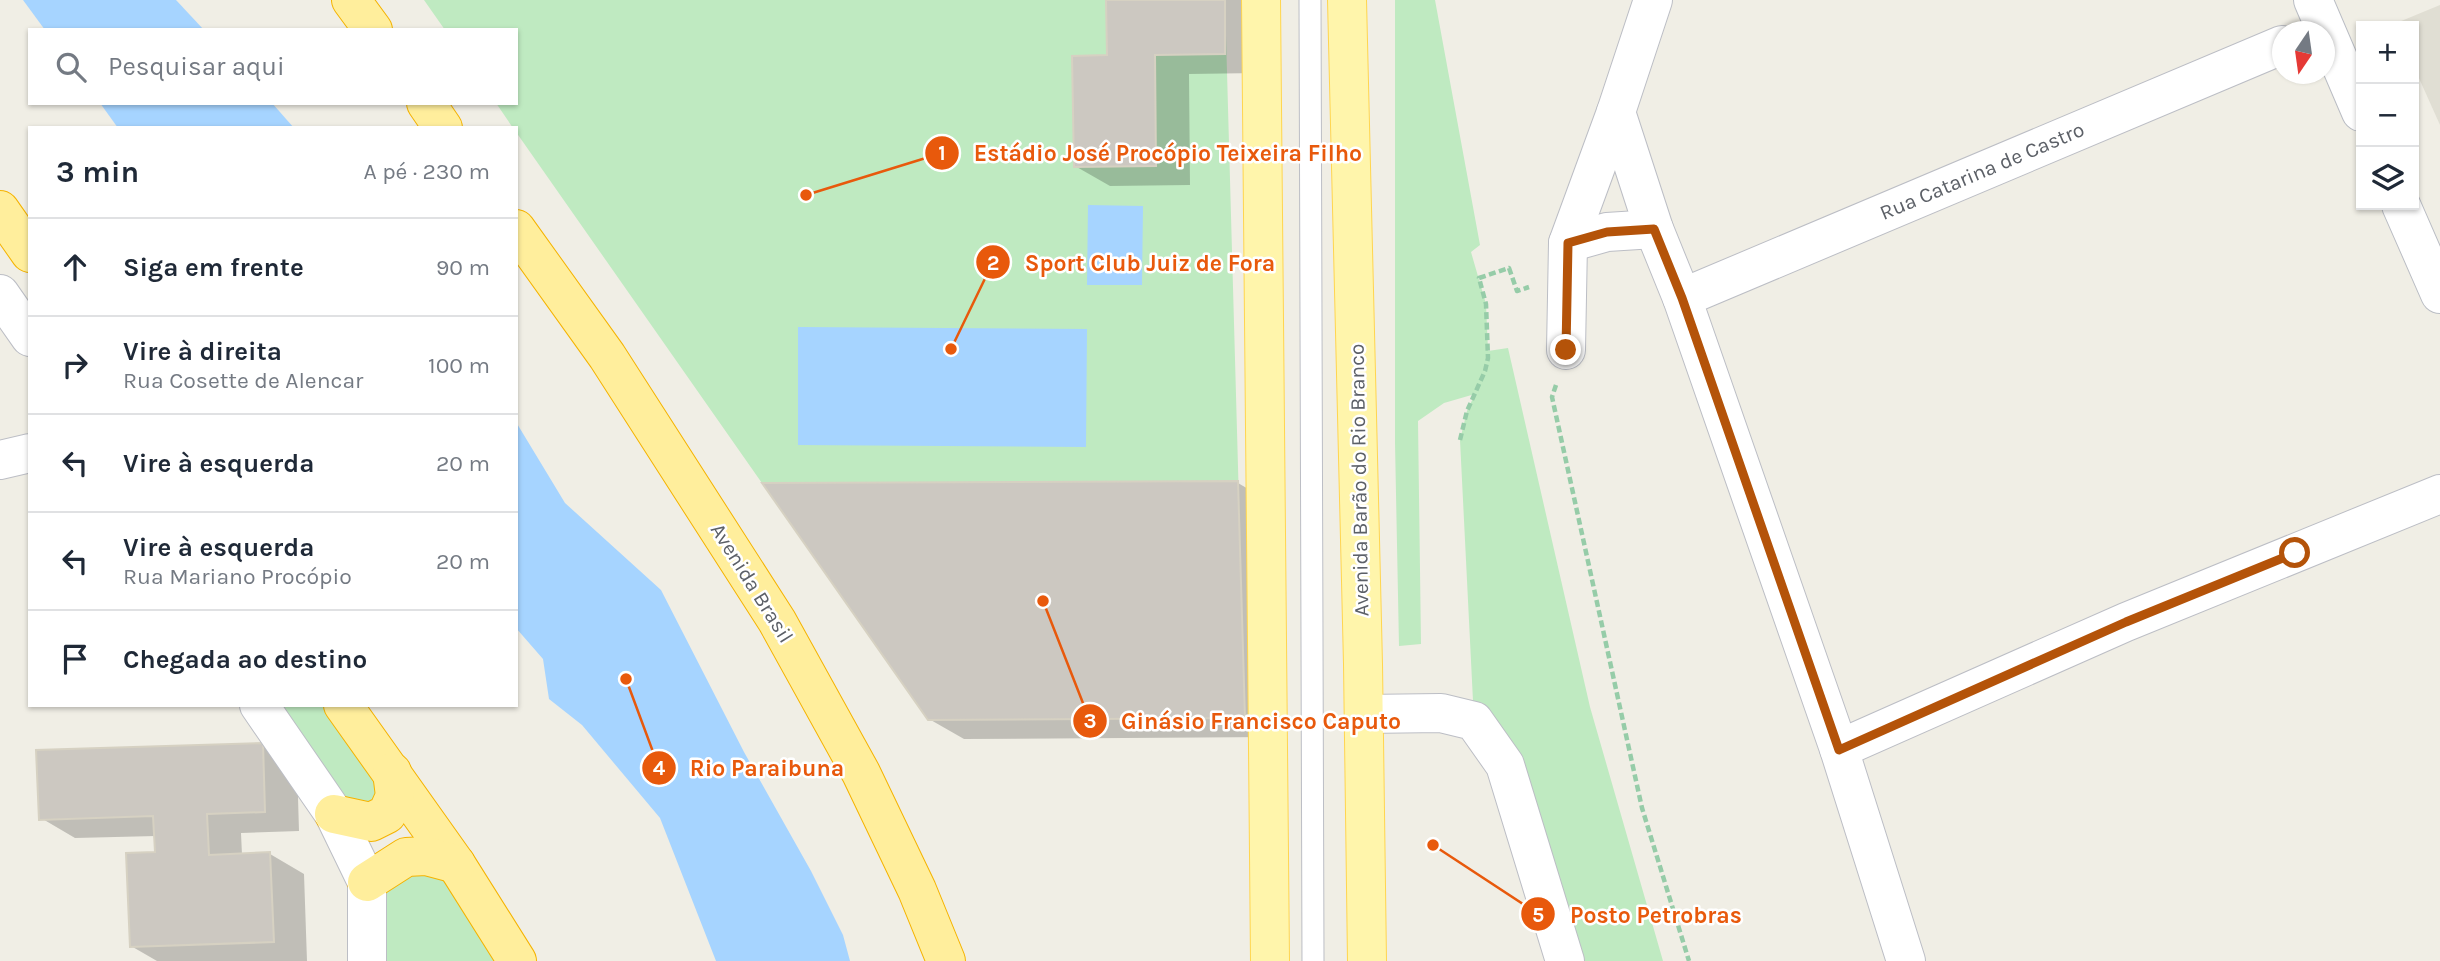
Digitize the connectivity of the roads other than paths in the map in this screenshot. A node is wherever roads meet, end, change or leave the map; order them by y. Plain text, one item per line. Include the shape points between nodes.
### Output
1 (351, 0) edge
2 (1261, 0) edge
3 (1310, 0) edge
4 (1346, 0) edge
5 (1653, 0) edge
6 (2317, 19) edge
7 (372, 28) edge
8 (2272, 50) edge
9 (2356, 102) edge
10 (426, 105) edge
11 (1616, 112) junction
12 (442, 126) edge
13 (0, 210) edge
14 (2403, 210) edge
15 (1654, 229) junction
16 (518, 232) edge
17 (1568, 243) junction
18 (28, 250) edge
19 (0, 294) edge
20 (2440, 295) edge
21 (1682, 298) junction
22 (28, 334) edge
23 (1566, 350) road end
24 (28, 453) edge
25 (0, 460) edge
26 (2440, 494) edge
27 (260, 707) edge
28 (344, 707) edge
29 (1364, 714) junction
30 (1839, 750) junction
31 (392, 772) junction
32 (334, 814) junction
33 (371, 822) junction
34 (456, 864) junction
35 (367, 882) junction
36 (367, 961) edge
37 (517, 961) edge
38 (946, 961) edge
39 (1270, 961) edge
40 (1313, 961) edge
41 (1367, 961) edge
42 (1564, 961) edge
43 (1906, 961) edge

1 - 7 highway
2 - 39 main road
3 - 40 lane
4 - 29 main road, Avenida Barão do Rio Branco
5 - 11 street
6 - 9 street
8 - 21 street, Rua Catarina de Castro
10 - 12 highway
11 - 15 street
11 - 17 street
13 - 18 highway
14 - 20 street
15 - 17 street via 1607,232
15 - 21 street
16 - 38 highway, Avenida Brasil via 607,356 777,621 861,773
17 - 23 street
19 - 22 street
21 - 30 street
24 - 25 street
26 - 30 street via 2126,622
27 - 32 street
28 - 31 highway
29 - 41 main road, Avenida Barão do Rio Branco
29 - 42 street via 1441,713 1474,721 1505,765
30 - 43 street
31 - 33 highway via 395,796 387,814
31 - 34 highway
32 - 33 highway
32 - 35 street
33 - 35 highway
34 - 35 highway via 426,856 406,857
34 - 37 highway
35 - 36 street

